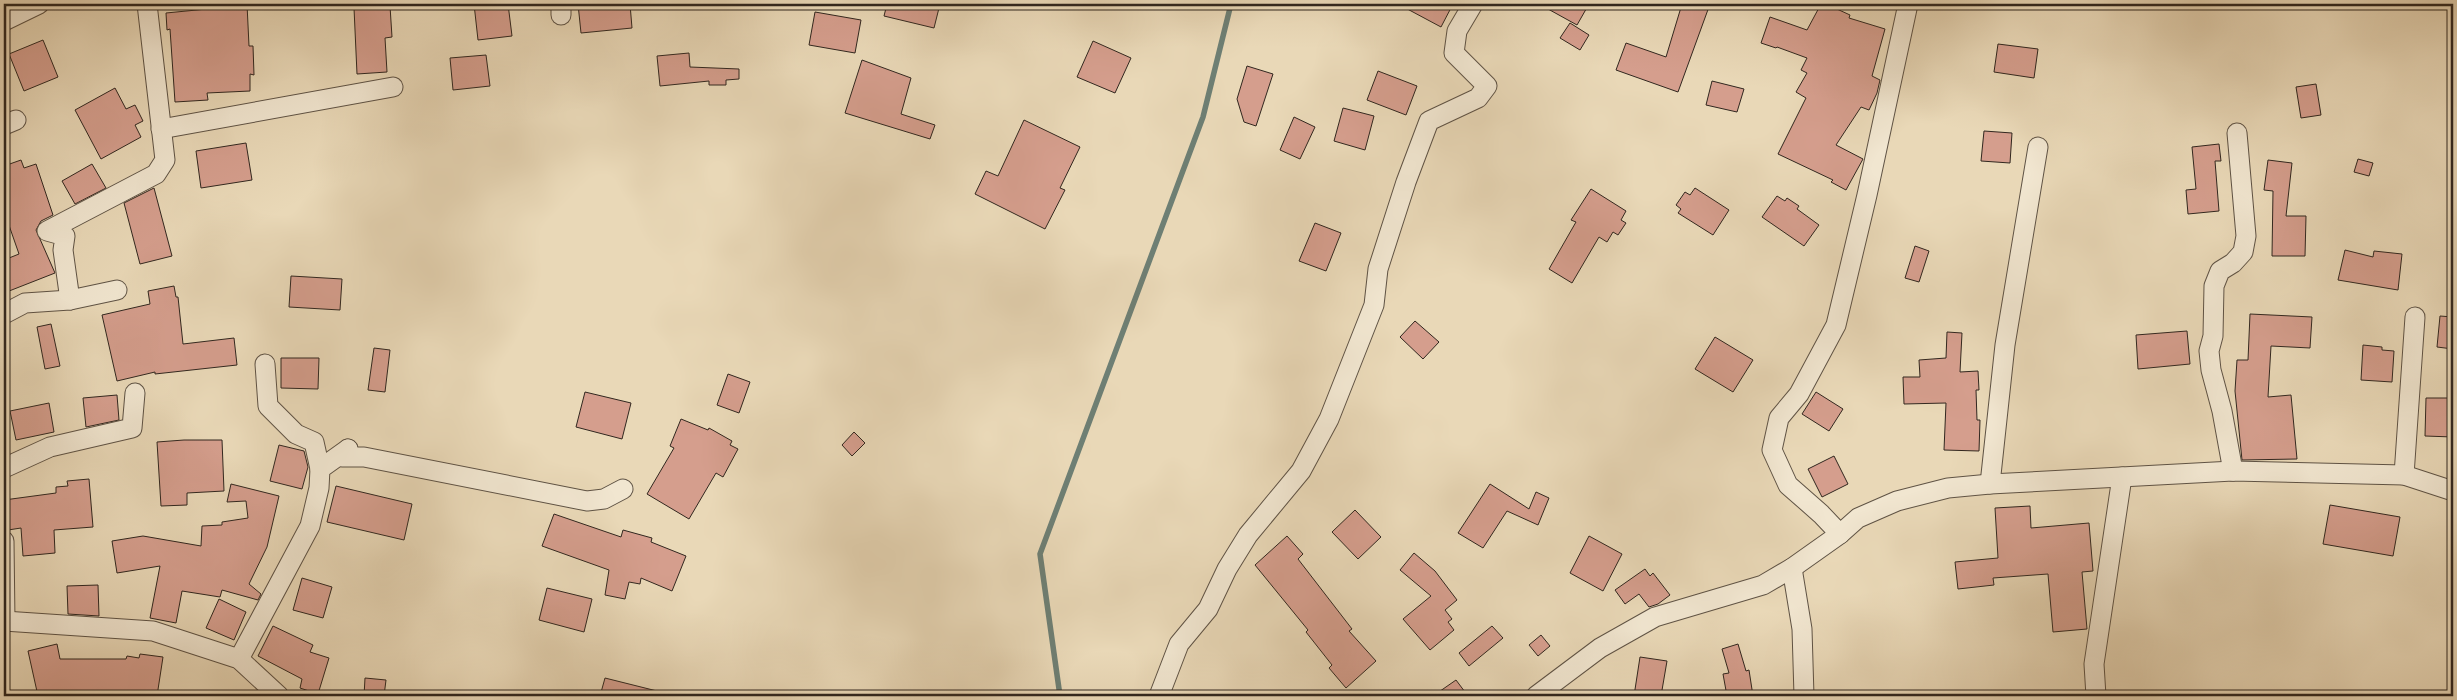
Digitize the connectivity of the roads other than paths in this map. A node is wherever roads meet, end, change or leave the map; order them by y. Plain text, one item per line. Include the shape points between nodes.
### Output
1 (40, 4) edge
2 (146, 4) edge
3 (1473, 4) edge
4 (1908, 4) edge
5 (4, 21) edge
6 (393, 87) dead end
7 (161, 129) junction
8 (2237, 133) dead end
9 (2038, 147) dead end
10 (117, 290) dead end
11 (70, 300) junction
12 (4, 314) edge
13 (2415, 318) dead end
14 (265, 364) dead end
15 (135, 393) dead end
16 (4, 468) edge
17 (320, 469) junction
18 (2233, 471) junction
19 (2404, 475) junction
20 (2122, 478) junction
21 (1990, 484) junction
22 (623, 489) dead end
23 (2453, 490) edge
24 (1840, 534) junction
25 (4, 541) edge
26 (1792, 568) junction
27 (4, 621) edge
28 (239, 659) junction
29 (279, 696) edge
30 (1159, 696) edge
31 (1536, 696) edge
32 (1804, 696) edge
33 (2096, 696) edge

1 - 5 street
2 - 7 street
3 - 30 street via 1457,31 1454,53 1487,86 1478,98 1429,120 1378,269 1371,312 1328,419 1301,471 1248,535 1208,609 1179,644
4 - 24 street via 1836,325 1799,394 1779,418 1772,450 1788,485
6 - 7 street
7 - 11 street via 165,160 156,174 48,231 65,236 63,250
8 - 18 street via 2246,236 2243,252 2220,271 2214,286 2213,336 2209,351
9 - 21 street via 2005,345
10 - 11 street
11 - 12 street via 25,303
13 - 19 street
14 - 17 street via 268,406 296,434 314,442
15 - 16 street via 132,428 50,447
17 - 22 street via 348,449 342,457 364,457 587,501 604,499
17 - 28 street via 310,526
18 - 19 street
18 - 20 street
19 - 23 street
20 - 21 street
20 - 33 street via 2094,664
21 - 24 street via 1948,488 1897,502 1858,518
24 - 26 street
25 - 27 street
26 - 31 street via 1762,585 1655,617 1600,648
26 - 32 street via 1802,629
27 - 28 street via 153,631
28 - 29 street

